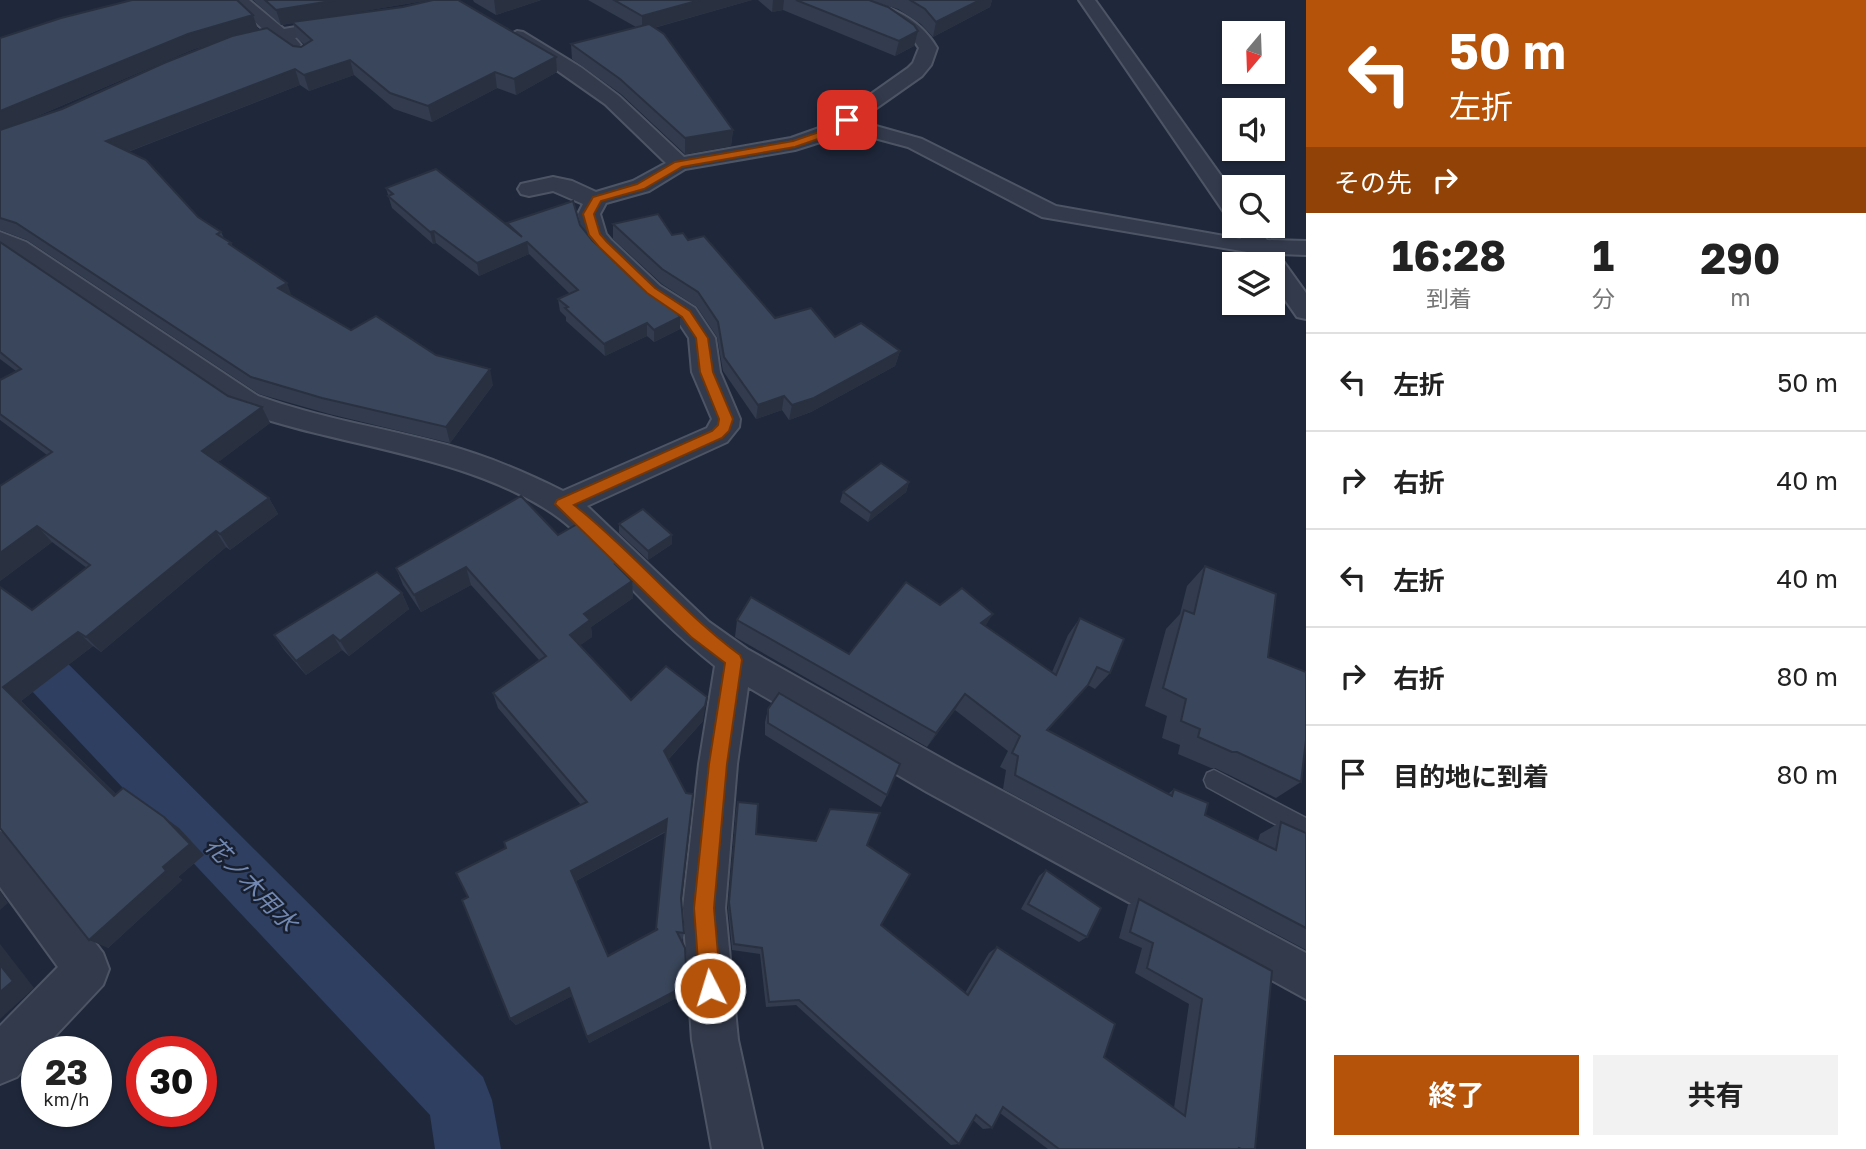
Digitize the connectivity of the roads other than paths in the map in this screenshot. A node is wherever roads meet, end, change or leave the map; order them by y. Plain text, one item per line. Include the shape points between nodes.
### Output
1 (239, 0) edge
2 (851, 0) edge
3 (1087, 0) edge
4 (352, 23) edge
5 (500, 26) edge
6 (277, 34) junction
7 (212, 52) edge
8 (305, 55) edge
9 (844, 127) junction
10 (679, 164) junction
11 (529, 188) dead end
12 (1222, 193) edge
13 (597, 199) junction
14 (1254, 238) edge
15 (0, 239) edge
16 (1260, 247) junction
17 (1306, 248) edge
18 (1306, 311) edge
19 (562, 504) junction
20 (734, 660) junction
21 (1214, 780) dead end
22 (1306, 830) edge
23 (0, 852) edge
24 (1306, 977) edge
25 (0, 1060) edge
26 (737, 1149) edge

1 - 6 street
2 - 9 street via 910,26 928,48 915,72 847,120
3 - 12 street
4 - 6 street
5 - 10 street via 612,100
6 - 7 street
6 - 8 street
9 - 10 street via 795,144
9 - 16 street via 915,143 1050,212
10 - 13 street via 641,186
11 - 13 street via 553,184
13 - 19 street via 589,214 595,235 651,291 686,314 702,338 706,372 726,419 717,435
14 - 16 street
15 - 19 street via 248,403 447,456 506,476
16 - 17 street
16 - 18 street
19 - 20 street via 697,632
20 - 24 street via 941,779
20 - 26 street via 704,908 715,1040
21 - 22 lane
23 - 25 street via 87,970

